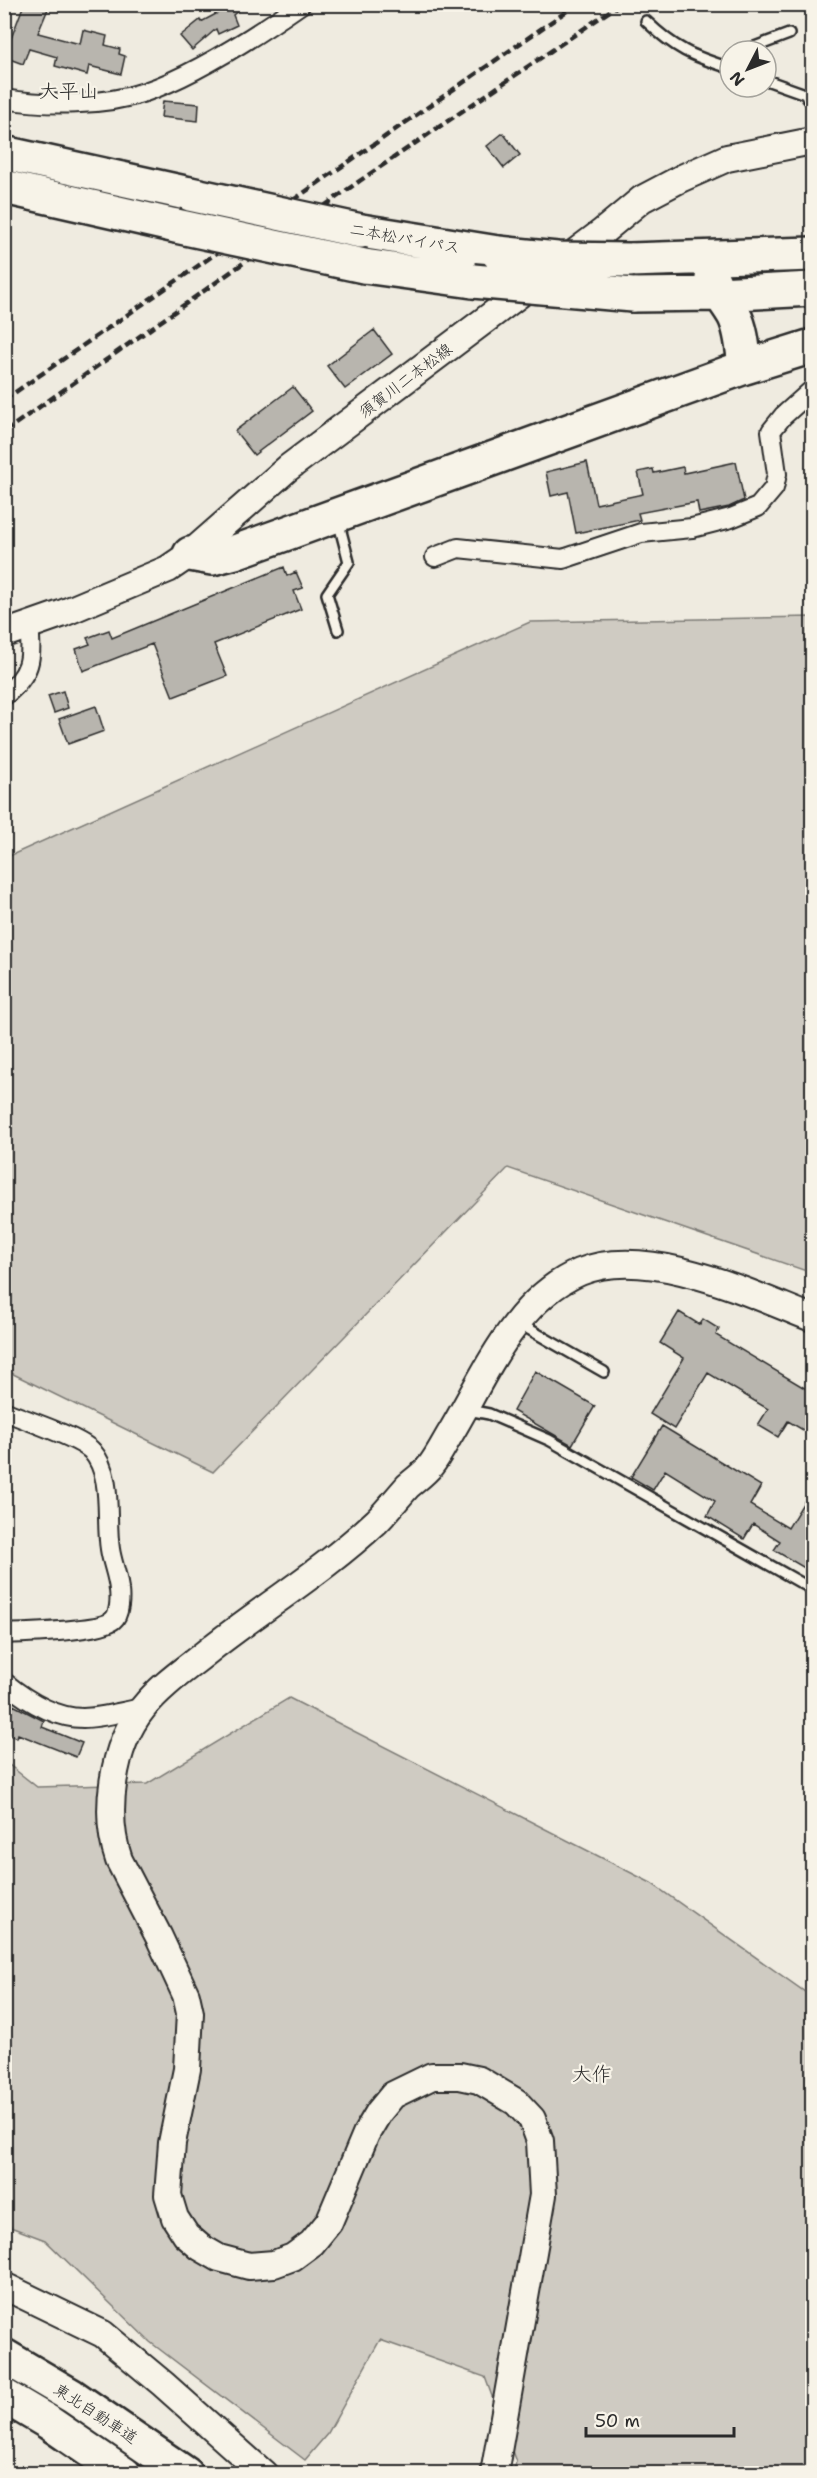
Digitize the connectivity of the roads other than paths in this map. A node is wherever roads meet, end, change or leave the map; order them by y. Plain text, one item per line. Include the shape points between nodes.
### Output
1 (301, 4) edge
2 (646, 21) dead end
3 (789, 34) dead end
4 (776, 39) edge
5 (718, 64) edge
6 (778, 84) edge
7 (812, 96) edge
8 (4, 99) edge
9 (813, 141) edge
10 (4, 153) edge
11 (4, 188) edge
12 (813, 254) edge
13 (705, 257) junction
14 (813, 289) edge
15 (718, 294) junction
16 (813, 346) edge
17 (745, 368) junction
18 (813, 390) edge
19 (337, 515) junction
20 (190, 554) junction
21 (435, 557) dead end
22 (29, 626) junction
23 (338, 630) dead end
24 (4, 634) edge
25 (4, 696) edge
26 (813, 1318) edge
27 (518, 1323) junction
28 (604, 1372) dead end
29 (465, 1409) junction
30 (4, 1411) edge
31 (810, 1588) dead end
32 (4, 1634) edge
33 (4, 1682) edge
34 (143, 1708) junction
35 (4, 2286) edge
36 (4, 2356) edge
37 (4, 2397) edge
38 (124, 2474) edge
39 (186, 2474) edge
40 (264, 2474) edge
41 (494, 2474) edge

1 - 8 street via 203,64 145,92 63,104
2 - 5 lane via 669,43
3 - 4 lane
6 - 7 lane
9 - 20 street, 須賀川二本松線 via 727,158 642,199 288,468
10 - 13 highway, 二本松バイパス, bridge via 361,231 498,253 557,259
11 - 15 highway, 二本松バイパス, bridge via 364,266 473,281 633,295
12 - 13 highway, 二本松バイパス
13 - 15 highway
14 - 15 highway, 二本松バイパス
15 - 17 highway via 735,316
16 - 17 highway
17 - 19 highway
18 - 21 street via 771,431 777,474 774,488 758,507 692,528 641,533 563,559 458,548
19 - 20 highway via 235,552 212,558
19 - 23 lane via 349,561 327,594
20 - 22 street, 須賀川二本松線 via 168,570
22 - 24 street, 須賀川二本松線
22 - 25 street via 32,652 27,668 18,685
26 - 27 street via 695,1275 648,1264 607,1265 580,1272 546,1291
27 - 28 lane
27 - 29 street via 497,1351
29 - 31 lane via 489,1414 549,1440
29 - 34 street via 431,1466 378,1520 171,1680
30 - 32 street via 80,1442 92,1451 105,1484 119,1610 114,1620 104,1625
33 - 34 street via 58,1715 84,1718
34 - 41 street via 124,1744 110,1820 119,1860 186,1995 190,2013 187,2069 168,2172 168,2195 176,2218 186,2235 219,2258 249,2266 273,2264 293,2257 312,2243 329,2222 366,2134 393,2095 432,2076 460,2076 479,2080 516,2102 532,2119 540,2141 543,2195
35 - 40 street via 103,2334
36 - 39 highway, 東北自動車道 via 72,2396
37 - 38 highway, 東北自動車道

